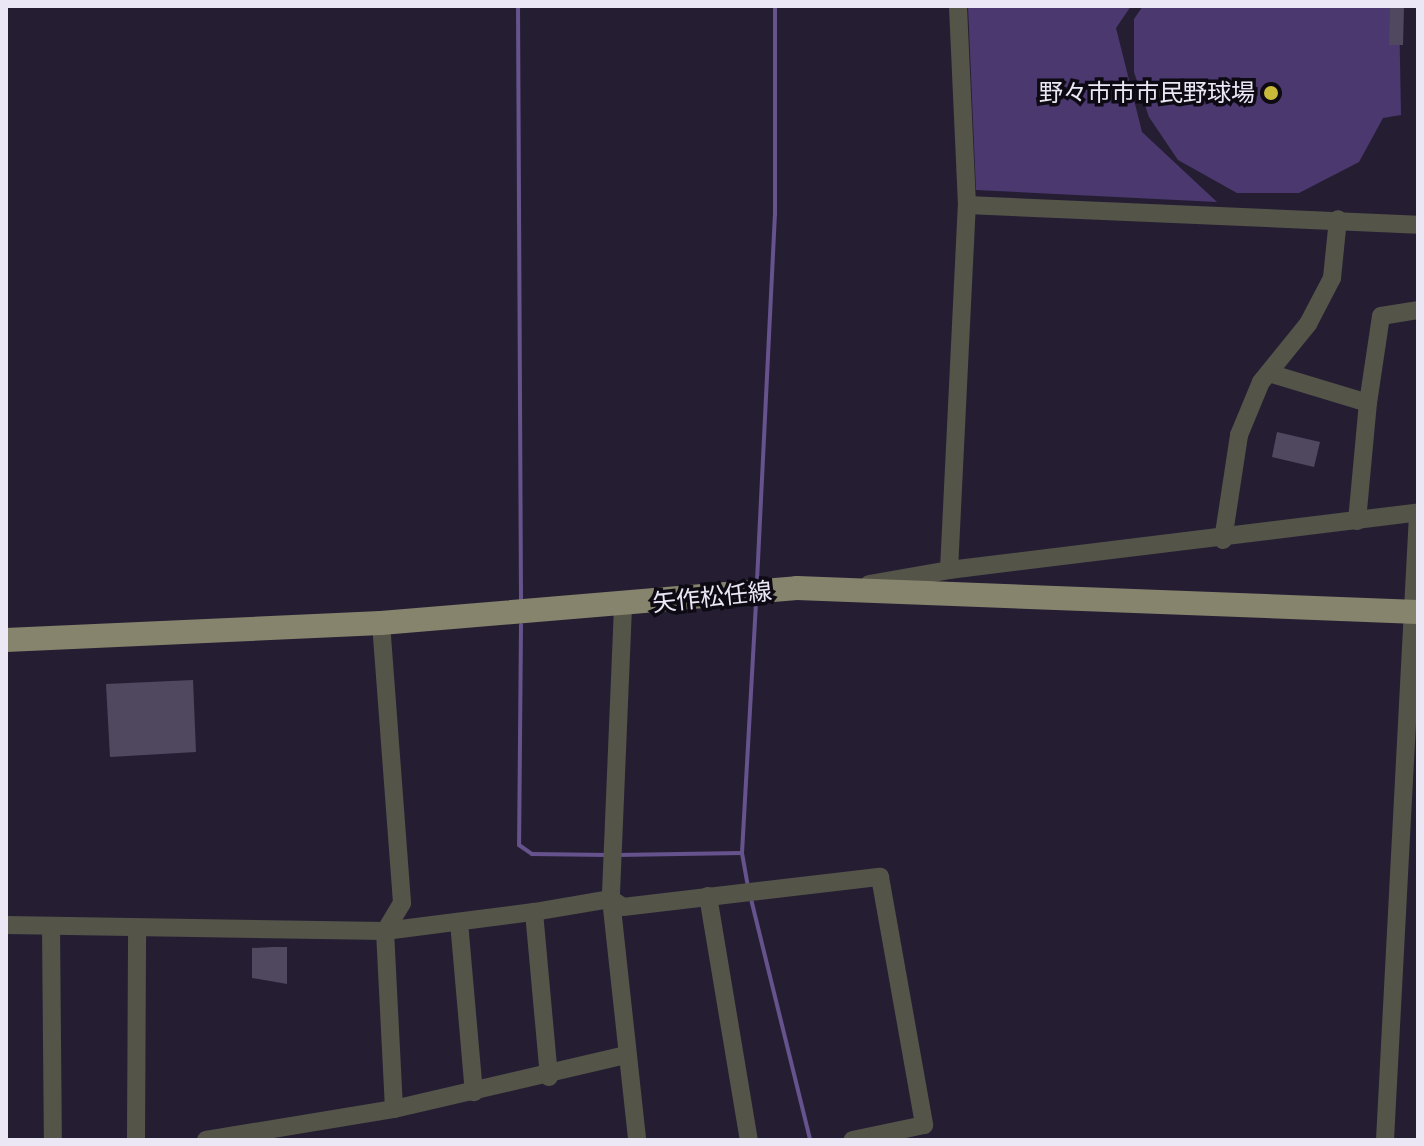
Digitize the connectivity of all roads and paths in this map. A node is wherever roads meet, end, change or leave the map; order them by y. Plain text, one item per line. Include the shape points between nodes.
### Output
1 (958, 6) edge
2 (967, 205) junction
3 (1338, 219) junction
4 (1418, 225) edge
5 (1418, 310) edge
6 (1269, 373) junction
7 (1368, 403) junction
8 (1418, 514) edge
9 (1357, 521) junction
10 (1223, 540) junction
11 (949, 570) junction
12 (847, 588) junction
13 (623, 607) junction
14 (1416, 612) edge
15 (381, 623) junction
16 (6, 640) edge
17 (611, 891) junction
18 (708, 896) junction
19 (534, 912) junction
20 (459, 922) junction
21 (6, 925) edge
22 (51, 926) junction
23 (137, 931) junction
24 (385, 931) junction
25 (626, 1055) junction
26 (549, 1077) junction
27 (474, 1092) junction
28 (394, 1109) junction
29 (53, 1140) edge
30 (136, 1140) edge
31 (206, 1140) edge
32 (637, 1140) edge
33 (749, 1140) edge
34 (853, 1140) edge
35 (1385, 1140) edge

1 - 2 street
2 - 3 street
2 - 11 street
3 - 4 street
3 - 6 street via 1332,278
5 - 7 street via 1381,316
6 - 7 street
6 - 10 street via 1239,435
7 - 9 street
8 - 9 street
8 - 14 street
9 - 10 street
10 - 11 street
11 - 12 street
12 - 13 main road, 矢作松任線
12 - 14 main road, 矢作松任線
13 - 15 main road, 矢作松任線
13 - 17 street
14 - 35 street
15 - 16 main road, 矢作松任線
15 - 24 street via 402,903
17 - 18 street via 623,907
17 - 19 street
17 - 25 street
18 - 33 street
18 - 34 street via 880,877 924,1125
19 - 20 street
19 - 26 street
20 - 24 street
20 - 27 street
21 - 22 street
22 - 23 street
22 - 29 street
23 - 24 street
23 - 30 street
24 - 28 street
25 - 26 street
25 - 32 street
26 - 27 street
27 - 28 street
28 - 31 street

